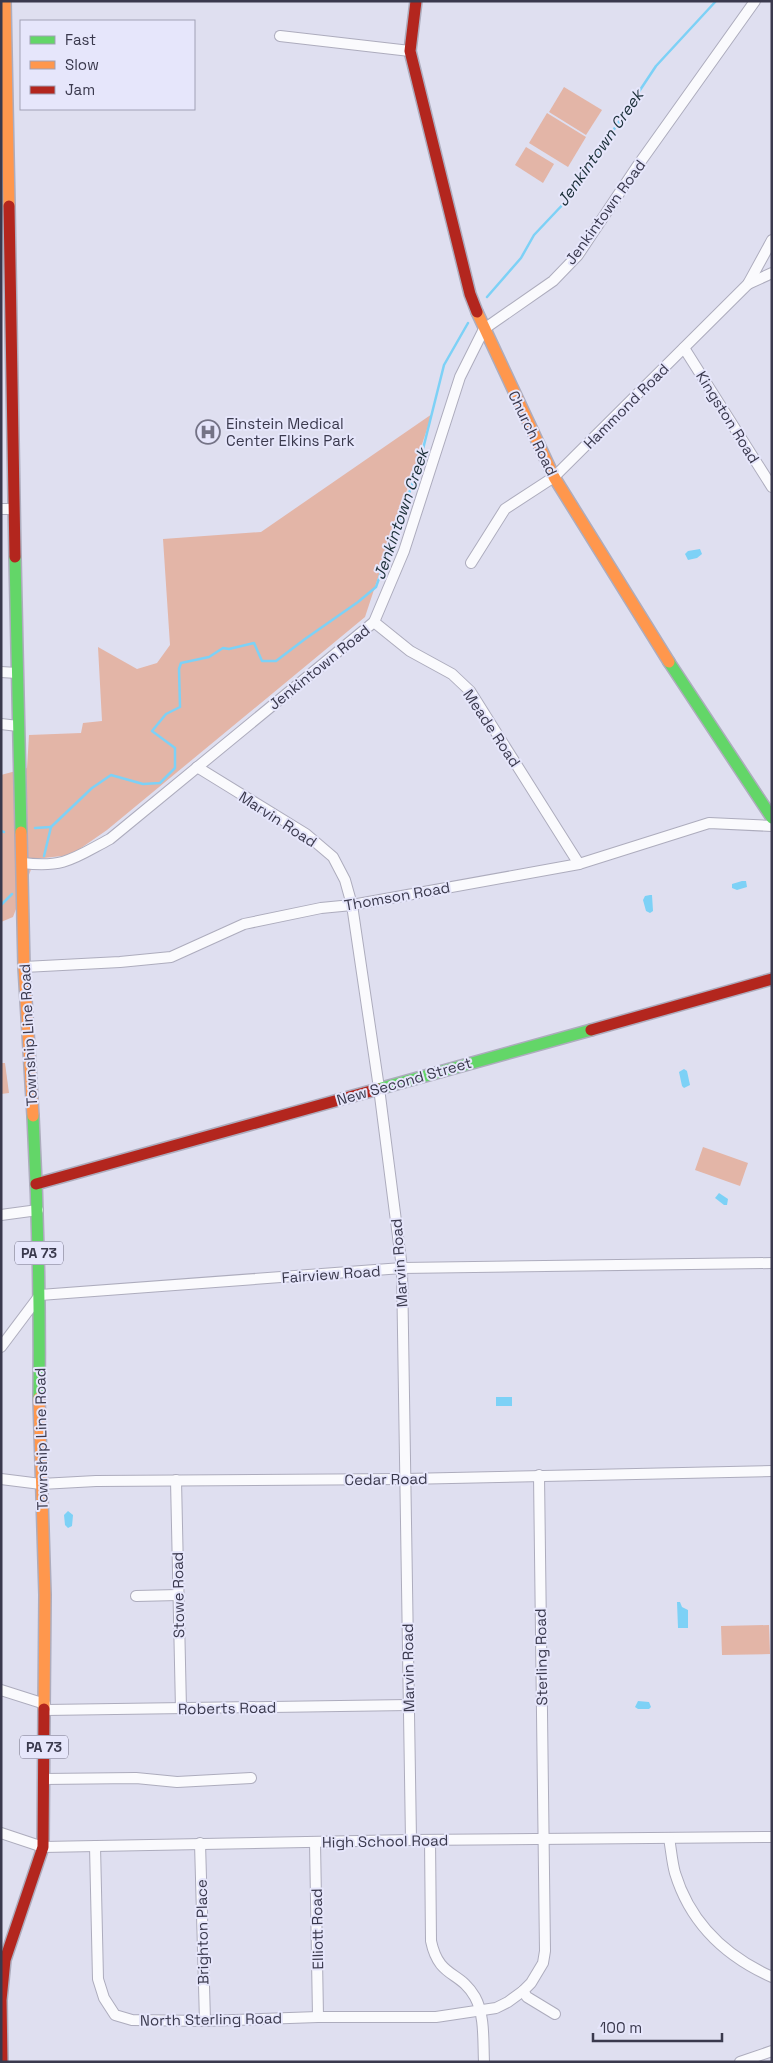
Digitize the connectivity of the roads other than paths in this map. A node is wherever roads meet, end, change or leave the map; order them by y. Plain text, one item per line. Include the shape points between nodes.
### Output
1 (5, 1) edge
2 (416, 1) edge
3 (755, 1) edge
4 (280, 36) dead end
5 (410, 51) junction
6 (4, 197) edge
7 (772, 240) edge
8 (772, 273) edge
9 (748, 284) junction
10 (484, 329) junction
11 (684, 348) junction
12 (6, 353) edge
13 (554, 478) junction
14 (772, 487) edge
15 (7, 509) edge
16 (471, 563) dead end
17 (374, 622) junction
18 (1, 672) edge
19 (17, 673) junction
20 (1, 724) edge
21 (18, 726) junction
22 (197, 767) junction
23 (772, 818) edge
24 (772, 826) edge
25 (23, 863) junction
26 (579, 864) junction
27 (352, 905) junction
28 (24, 968) junction
29 (772, 979) edge
30 (379, 1088) junction
31 (36, 1184) junction
32 (38, 1210) junction
33 (1, 1215) edge
34 (772, 1262) edge
35 (402, 1268) junction
36 (40, 1295) junction
37 (1, 1347) edge
38 (772, 1471) edge
39 (539, 1475) junction
40 (1, 1479) edge
41 (405, 1479) junction
42 (176, 1480) junction
43 (41, 1484) junction
44 (178, 1595) junction
45 (136, 1596) dead end
46 (1, 1690) edge
47 (409, 1705) junction
48 (45, 1707) junction
49 (181, 1709) junction
50 (251, 1778) dead end
51 (44, 1779) junction
52 (1, 1833) edge
53 (772, 1837) edge
54 (669, 1838) junction
55 (411, 1840) junction
56 (430, 1840) junction
57 (543, 1840) junction
58 (315, 1842) junction
59 (200, 1844) junction
60 (95, 1846) junction
61 (43, 1847) junction
62 (4, 1948) edge
63 (772, 1977) edge
64 (524, 1991) junction
65 (480, 2011) junction
66 (555, 2014) dead end
67 (318, 2017) junction
68 (205, 2021) junction
69 (772, 2051) edge
70 (2, 2062) edge
71 (484, 2062) edge
72 (740, 2062) edge

1 - 6 main road, Township Line Road / PA 73
2 - 5 main road, Church Road
3 - 10 street, Jenkintown Road via 636,168 578,256 553,281
4 - 5 street
5 - 10 main road, Church Road via 470,294
6 - 12 main road, Township Line Road / PA 73
7 - 9 street, Hammond Road
8 - 9 street
9 - 11 street, Hammond Road
10 - 13 main road, Church Road
10 - 17 street, Jenkintown Road via 460,377 404,551
11 - 13 street, Hammond Road
11 - 14 street, Kingston Road
12 - 15 main road, Township Line Road / PA 73
13 - 16 street, Hammond Road via 505,509
13 - 23 main road, Church Road
15 - 19 main road, Township Line Road / PA 73
17 - 22 street, Jenkintown Road
17 - 26 street, Meade Road via 410,651 452,674 470,691
18 - 19 street
19 - 21 main road, Township Line Road / PA 73
20 - 21 street
21 - 25 main road, Township Line Road / PA 73
22 - 25 street, Jenkintown Road via 101,844 68,862 45,866
22 - 27 street, Marvin Road via 306,834 333,857 345,880
24 - 26 street, Thomson Road via 709,823
25 - 28 main road, Township Line Road / PA 73
26 - 27 street, Thomson Road
27 - 28 street, Thomson Road via 244,924 171,957
27 - 30 street, Marvin Road
28 - 31 main road, Township Line Road / PA 73
29 - 30 main road, New Second Street
30 - 31 main road, New Second Street
30 - 35 street, Marvin Road
31 - 32 main road, Township Line Road / PA 73
32 - 33 street
32 - 36 main road, Township Line Road / PA 73
34 - 35 street, Fairview Road
35 - 36 street, Fairview Road
35 - 41 street, Marvin Road
36 - 37 street
36 - 43 main road, Township Line Road / PA 73
38 - 39 street, Cedar Road
39 - 41 street, Cedar Road
39 - 57 street, Sterling Road
40 - 43 street, Cedar Road
41 - 42 street, Cedar Road
41 - 47 street, Marvin Road
42 - 43 street, Cedar Road
42 - 44 street, Stowe Road
43 - 48 main road, Township Line Road / PA 73
44 - 45 street
44 - 49 street, Stowe Road
46 - 48 street, Roberts Road
47 - 49 street, Roberts Road
47 - 55 street, Marvin Road
48 - 49 street, Roberts Road
48 - 51 main road, Township Line Road / PA 73
50 - 51 street via 177,1782 136,1778
51 - 61 main road, Township Line Road / PA 73
52 - 61 street, High School Road
53 - 54 street, High School Road
54 - 57 street, High School Road
54 - 63 street via 674,1871 682,1894 708,1934 730,1954
55 - 56 street, High School Road
55 - 58 street, High School Road
56 - 57 street, High School Road
56 - 65 street via 431,1941 434,1953 439,1964 475,1996
57 - 64 street, Sterling Road via 545,1951 540,1968
58 - 59 street, High School Road
58 - 67 street, Elliott Road
59 - 60 street, High School Road
59 - 68 street, Brighton Place
60 - 61 street, High School Road
60 - 68 street, North Sterling Road via 98,1979 104,1998 116,2014 132,2020
61 - 62 main road, Township Line Road / PA 73
62 - 70 main road, Township Line Road / PA 73
64 - 65 street, North Sterling Road via 496,2008
64 - 66 street via 527,1997
65 - 67 street, North Sterling Road via 436,2017
65 - 71 street
67 - 68 street, North Sterling Road
69 - 72 street

